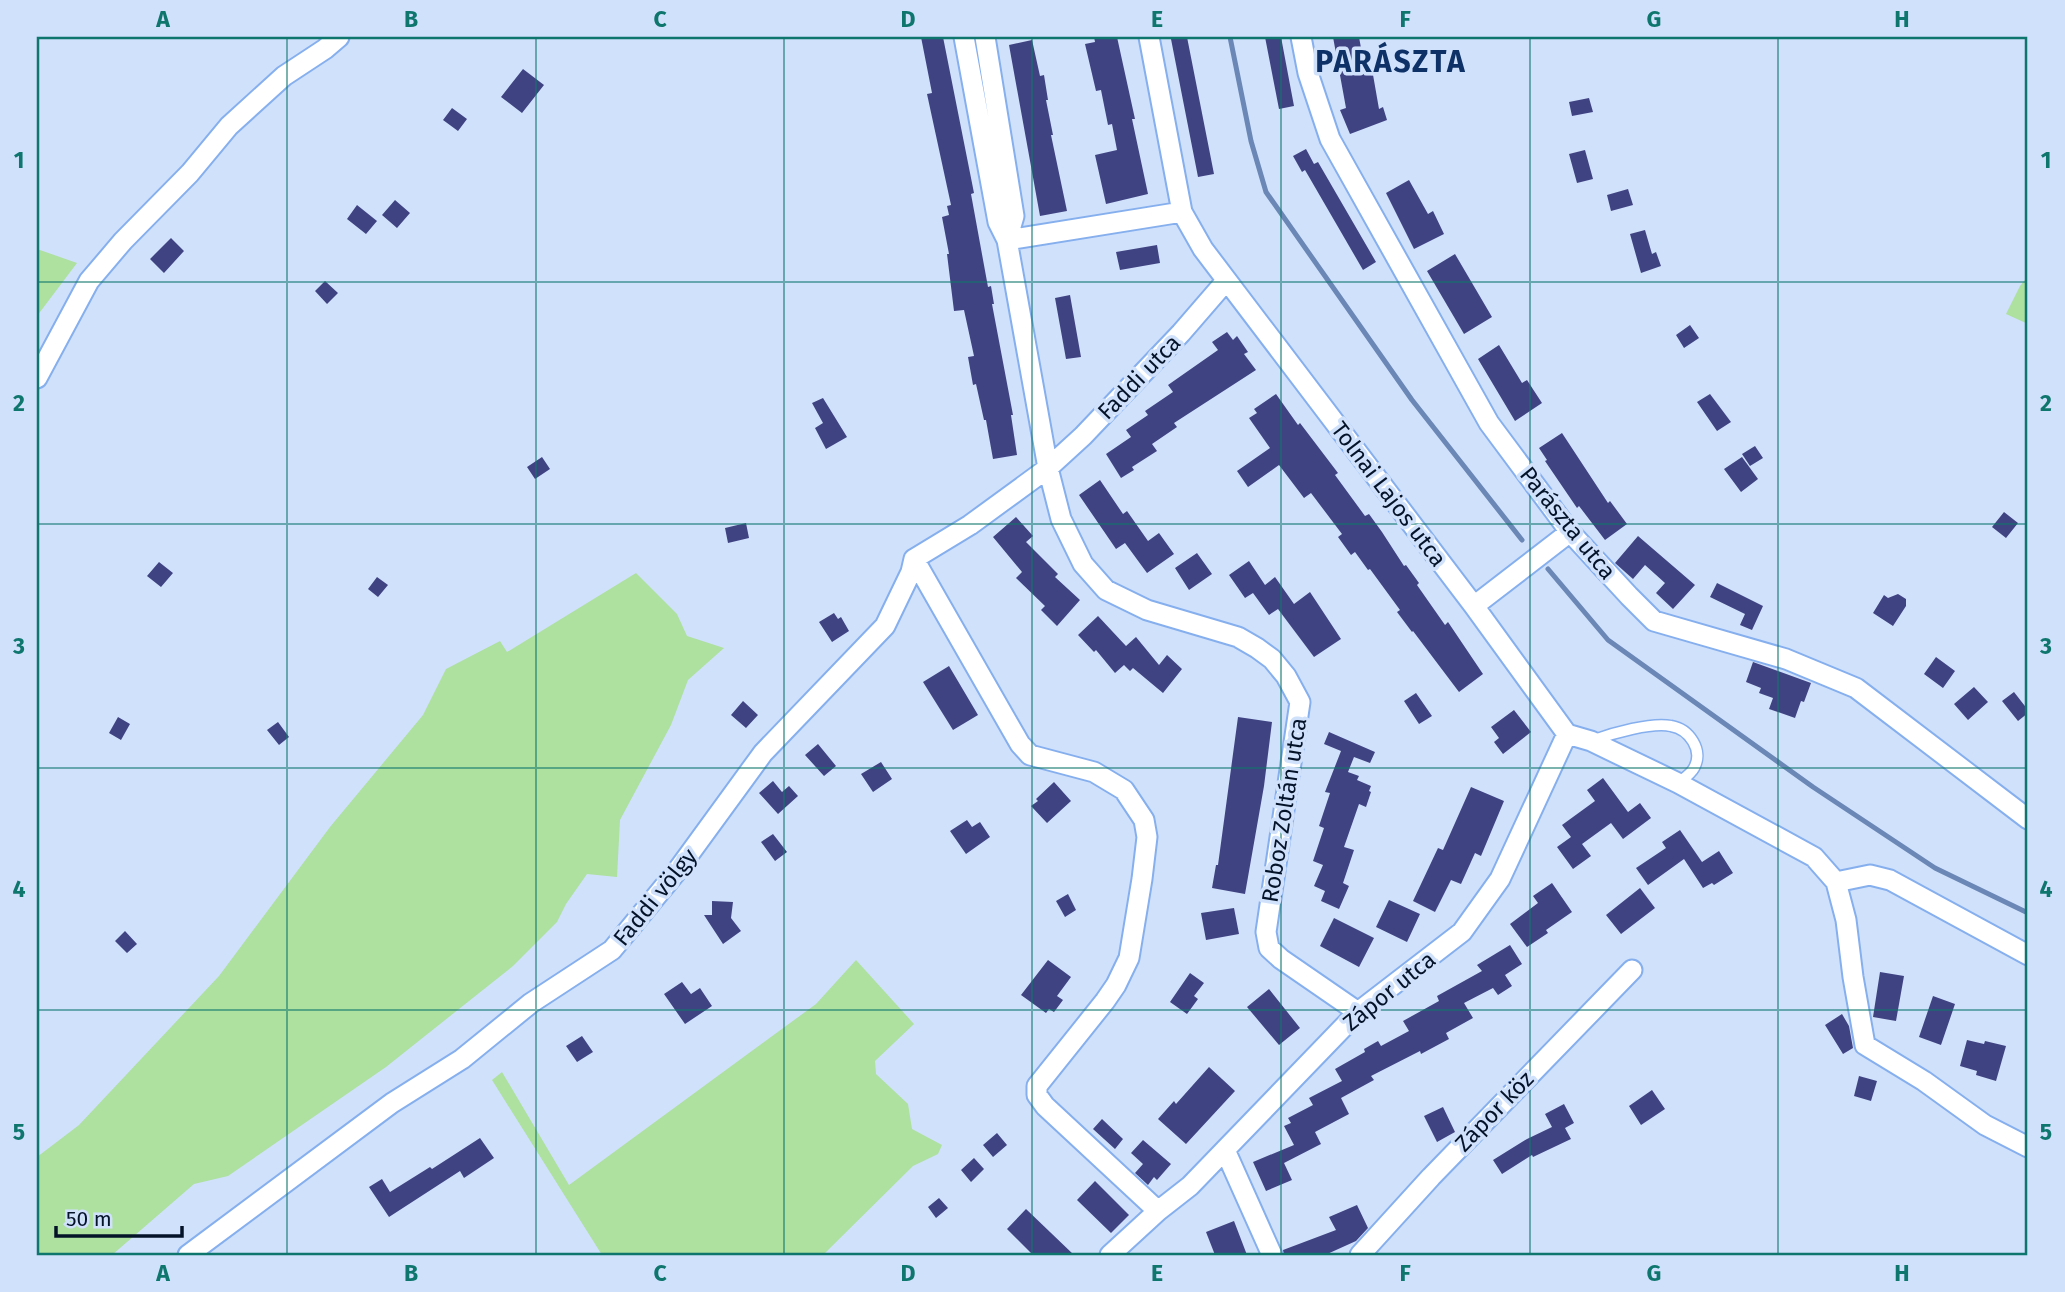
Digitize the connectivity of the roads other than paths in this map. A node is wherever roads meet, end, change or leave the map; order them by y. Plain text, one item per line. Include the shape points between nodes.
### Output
1 (339, 37) edge
2 (964, 37) edge
3 (985, 37) edge
4 (1149, 37) edge
5 (1301, 37) edge
6 (1182, 212) junction
7 (1007, 240) junction
8 (1226, 281) junction
9 (37, 378) edge
10 (1048, 468) junction
11 (1570, 532) junction
12 (914, 559) junction
13 (1474, 606) junction
14 (1567, 734) junction
15 (1591, 741) junction
16 (1678, 783) junction
17 (2028, 818) edge
18 (1836, 882) junction
19 (2028, 955) edge
20 (1632, 970) dead end
21 (1358, 1012) junction
22 (2028, 1147) edge
23 (1225, 1150) junction
24 (1158, 1211) junction
25 (188, 1255) edge
26 (1110, 1255) edge
27 (1272, 1255) edge
28 (1360, 1255) edge

1 - 9 street via 284,76 229,126 123,241 89,281
2 - 7 street, Roboz Zoltán utca via 998,222
3 - 7 street, Roboz Zoltán utca via 1014,216
4 - 6 street, Tolnai Lajos utca
5 - 11 street, Parászta utca via 1330,139 1489,424
6 - 7 street
6 - 8 street, Tolnai Lajos utca
7 - 10 street, Roboz Zoltán utca
8 - 10 street, Faddi utca
8 - 13 street, Tolnai Lajos utca
10 - 12 street
10 - 21 street, Roboz Zoltán utca via 1066,530 1083,564 1106,590 1147,610 1238,637 1272,659 1286,676 1300,702 1266,932 1269,948
11 - 13 street
11 - 17 street, Parászta utca via 1654,621 1786,659 1856,688
12 - 24 street via 1020,744 1030,755 1111,781 1124,790 1144,820 1147,837 1129,958 1105,1001 1037,1086 1037,1095
12 - 25 street, Faddi völgy via 884,626 764,752 612,950 531,1003 461,1059 392,1103
13 - 14 street, Tolnai Lajos utca
14 - 15 street
14 - 21 street, Zápor utca via 1500,880 1462,932
15 - 16 street
15 - 16 lane via 1651,727 1681,729 1694,742 1698,755 1694,768
16 - 18 street via 1814,857
18 - 19 street via 1870,875 1890,880
18 - 22 street via 1865,1045 1985,1125
20 - 28 street, Zápor köz
21 - 23 street, Zápor utca
23 - 24 street, Zápor utca
23 - 27 street
24 - 26 street, Zápor utca

